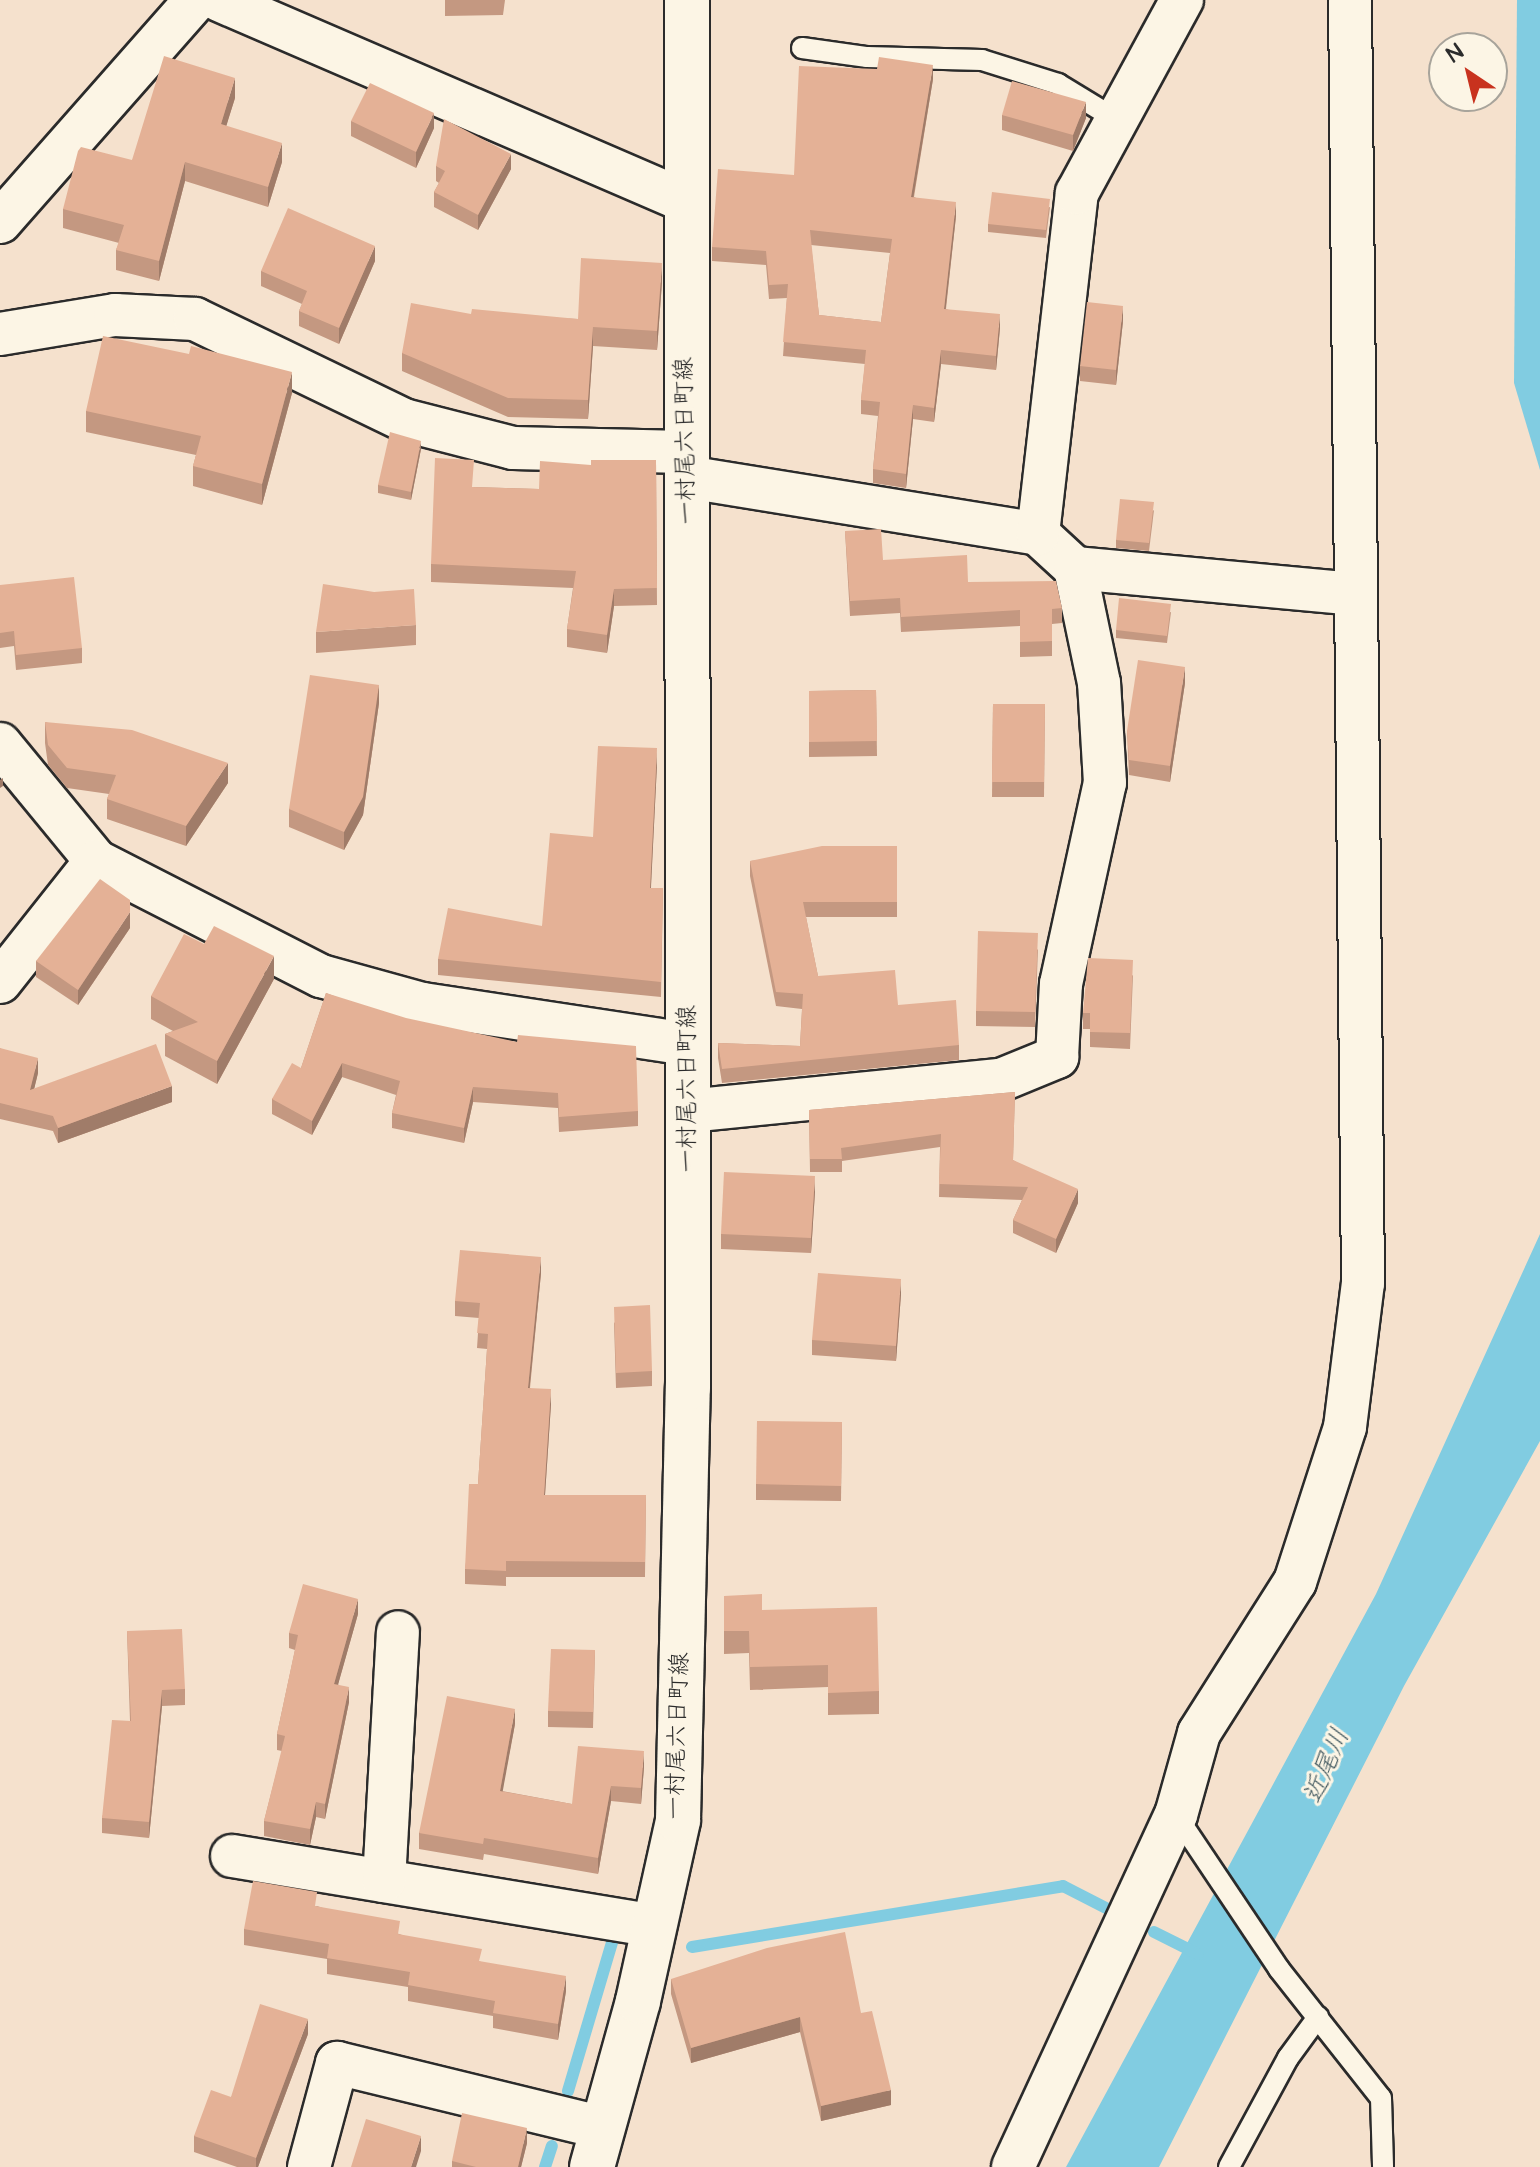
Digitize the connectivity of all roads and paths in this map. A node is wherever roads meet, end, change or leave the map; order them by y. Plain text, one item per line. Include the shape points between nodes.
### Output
1 (196, 0) edge
2 (219, 0) edge
3 (687, 0) edge
4 (1182, 0) edge
5 (1350, 0) edge
6 (802, 48) dead end
7 (1117, 120) junction
8 (683, 200) junction
9 (0, 222) edge
10 (0, 334) edge
11 (686, 465) junction
12 (1038, 534) junction
13 (1075, 568) junction
14 (1354, 594) junction
15 (0, 744) edge
16 (96, 861) junction
17 (0, 982) edge
18 (687, 1044) junction
19 (688, 1111) junction
20 (398, 1632) dead end
21 (1176, 1815) junction
22 (232, 1856) dead end
23 (384, 1881) junction
24 (654, 1926) junction
25 (1318, 2017) junction
26 (598, 2147) edge
27 (309, 2167) edge
28 (1013, 2167) edge
29 (1229, 2167) edge
30 (1383, 2167) edge

1 - 9 street
2 - 8 street
3 - 8 main road, 一村尾六日町線
4 - 7 street
5 - 14 street
6 - 7 lane via 867,57 982,60 1058,84
7 - 12 street via 1077,193
8 - 11 main road, 一村尾六日町線
10 - 11 street via 115,315 195,319 404,420 513,448
11 - 12 street
11 - 18 main road, 一村尾六日町線
12 - 13 street
13 - 14 street
13 - 19 street via 1099,683 1105,783 1061,984 1057,1057 1001,1080
14 - 21 street via 1363,1283 1345,1427 1295,1582 1199,1733
15 - 16 street
16 - 17 street
16 - 18 street via 321,976 423,1004
18 - 19 main road, 一村尾六日町線
19 - 24 main road, 一村尾六日町線 via 678,1820
20 - 23 street
21 - 25 lane via 1279,1969
21 - 28 street
22 - 23 street
23 - 24 street
24 - 26 main road, 一村尾六日町線
25 - 29 lane via 1288,2058
25 - 30 lane via 1381,2098
26 - 27 street via 337,2063

